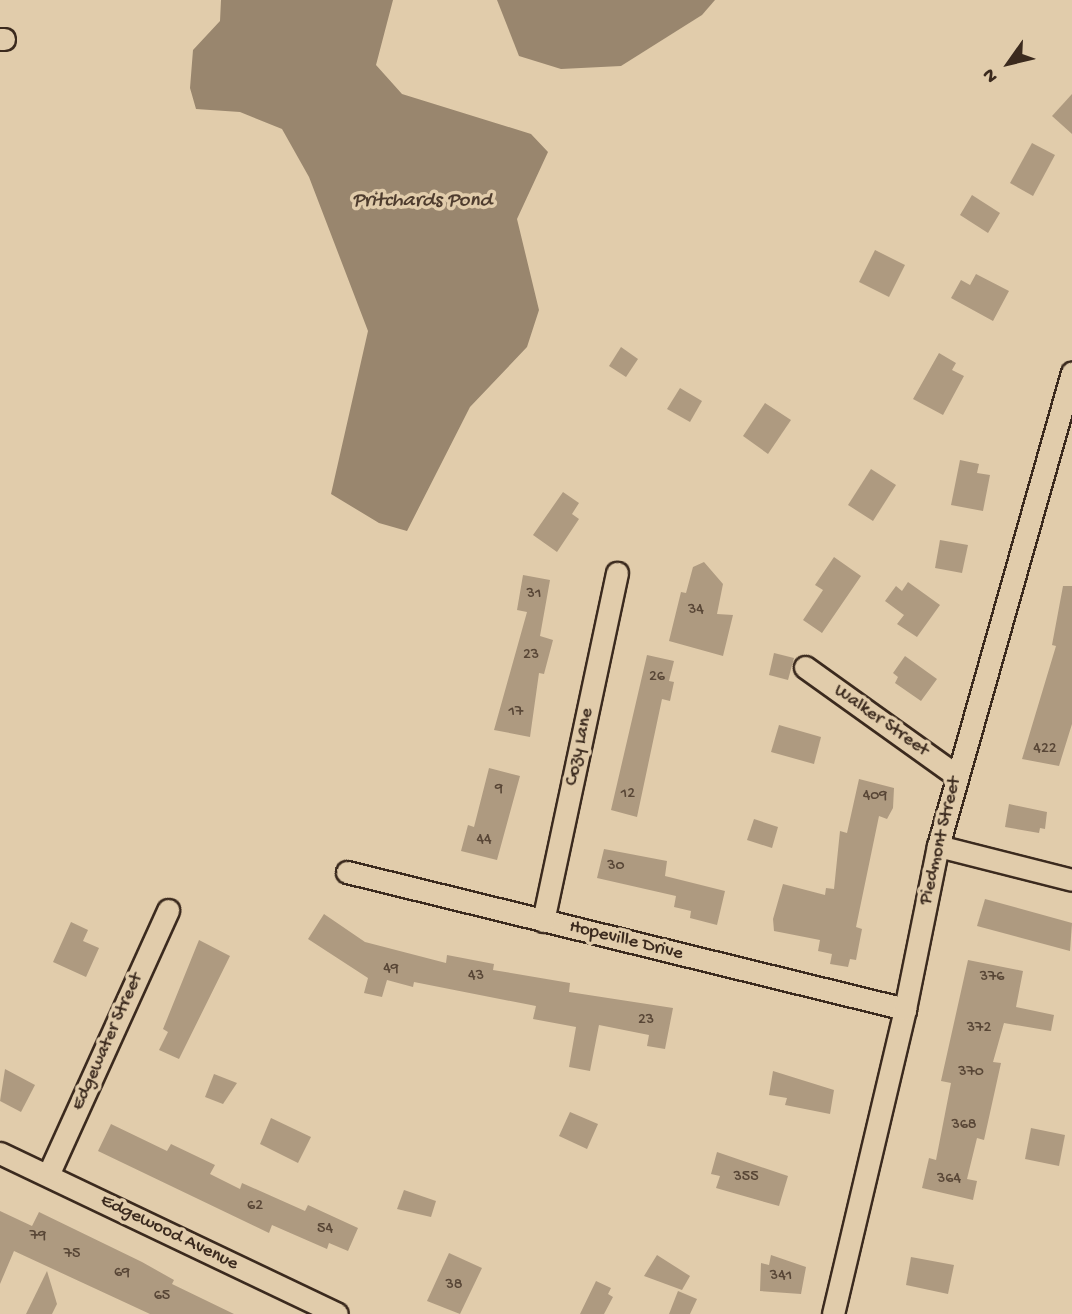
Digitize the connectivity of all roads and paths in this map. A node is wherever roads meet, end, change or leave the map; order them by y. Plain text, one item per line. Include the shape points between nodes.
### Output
1 (1072, 373) edge
2 (617, 573) dead end
3 (805, 667) dead end
4 (956, 775) junction
5 (938, 846) junction
6 (347, 872) dead end
7 (1072, 880) edge
8 (168, 910) dead end
9 (543, 921) junction
10 (905, 1009) junction
11 (0, 1153) edge
12 (48, 1175) junction
13 (337, 1314) edge
14 (833, 1314) edge

1 - 4 street, Piedmont Street
2 - 9 street, Cozy Lane
3 - 4 street, Walker Street
4 - 5 street, Piedmont Street
5 - 7 street
5 - 10 street, Piedmont Street
6 - 9 street, Hopeville Drive
8 - 12 street, Edgewater Street
9 - 10 street, Hopeville Drive
10 - 14 street, Piedmont Street
11 - 12 street, Edgewood Avenue
12 - 13 street, Edgewood Avenue

